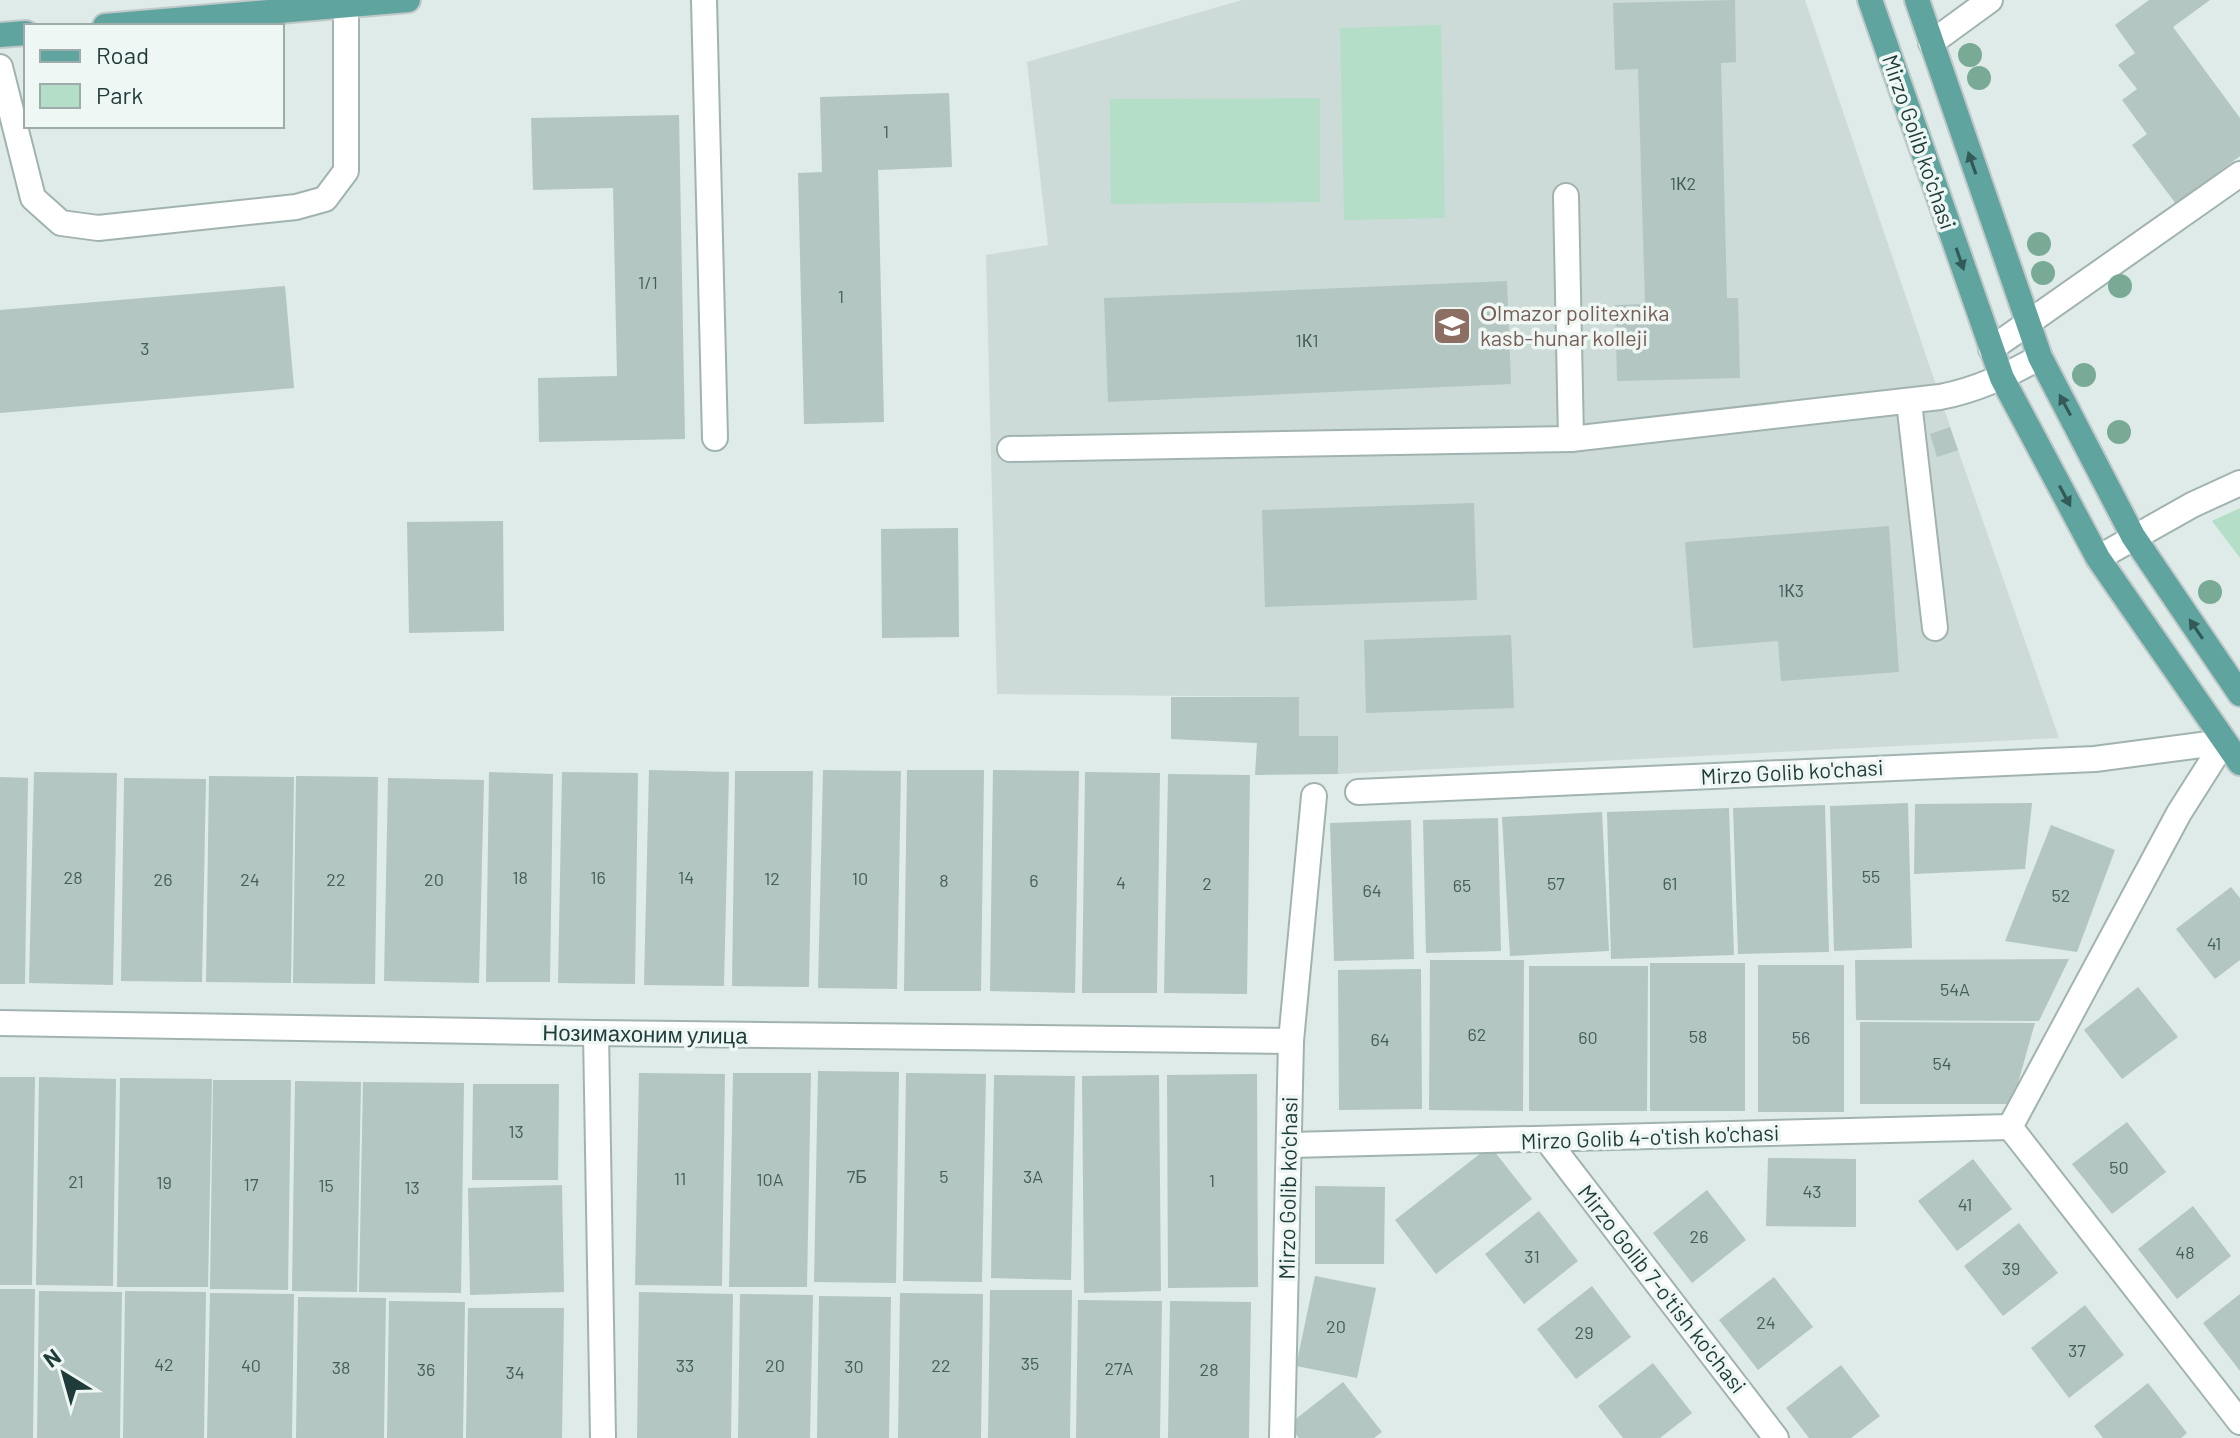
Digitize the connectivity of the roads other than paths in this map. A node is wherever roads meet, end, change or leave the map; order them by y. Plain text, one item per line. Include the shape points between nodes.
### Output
1 (408, 0) edge
2 (704, 0) edge
3 (1870, 0) edge
4 (1917, 0) edge
5 (1990, 0) edge
6 (346, 5) junction
7 (128, 24) edge
8 (24, 33) edge
9 (0, 35) edge
10 (1931, 43) junction
11 (0, 67) edge
12 (2240, 174) edge
13 (1566, 196) dead end
14 (2027, 324) junction
15 (1991, 349) junction
16 (2040, 357) junction
17 (2002, 378) junction
18 (1909, 402) junction
19 (715, 438) dead end
20 (1571, 439) junction
21 (1010, 449) dead end
22 (2240, 483) edge
23 (2133, 536) junction
24 (2098, 558) junction
25 (1935, 628) dead end
26 (2240, 694) edge
27 (2232, 738) edge
28 (2240, 763) edge
29 (1358, 792) dead end
30 (1314, 796) dead end
31 (0, 1023) edge
32 (596, 1033) junction
33 (1291, 1041) junction
34 (2010, 1127) junction
35 (1547, 1140) junction
36 (1290, 1145) junction
37 (2240, 1422) edge
38 (603, 1438) edge
39 (1282, 1438) edge
40 (1776, 1438) edge

1 - 6 main road
2 - 19 street
3 -> 15 main road, Mirzo Golib ko'chasi
4 - 10 main road, Mirzo Golib ko'chasi
5 - 10 street
6 - 7 main road
6 - 11 street via 346,171 325,199 296,207 98,228 61,223 33,198
8 - 9 main road
14 -> 10 main road, Mirzo Golib ko'chasi
12 - 14 street
13 - 20 street
14 - 15 street
14 - 16 main road, Mirzo Golib ko'chasi
15 - 17 main road, Mirzo Golib ko'chasi
16 - 17 street
23 -> 16 main road, Mirzo Golib ko'chasi
17 - 18 street via 1962,393
17 -> 24 main road, Mirzo Golib ko'chasi
18 - 20 street
18 - 25 street
20 - 21 street
22 - 23 street
23 - 24 street
26 -> 23 main road, Mirzo Golib ko'chasi
24 - 27 main road, Mirzo Golib ko'chasi
27 - 28 main road, Mirzo Golib ko'chasi
27 - 29 street, Mirzo Golib ko'chasi via 2095,759
27 - 34 street via 2179,813
30 - 33 street, Mirzo Golib ko'chasi
31 - 32 street, Нозимахоним улица
32 - 33 street, Нозимахоним улица
32 - 38 street
33 - 36 street, Mirzo Golib ko'chasi
34 - 35 street, Mirzo Golib 4-o'tish ko'chasi
34 - 37 street
35 - 36 street, Mirzo Golib 4-o'tish ko'chasi
35 - 40 street, Mirzo Golib 7-o'tish ko'chasi
36 - 39 street, Mirzo Golib ko'chasi

